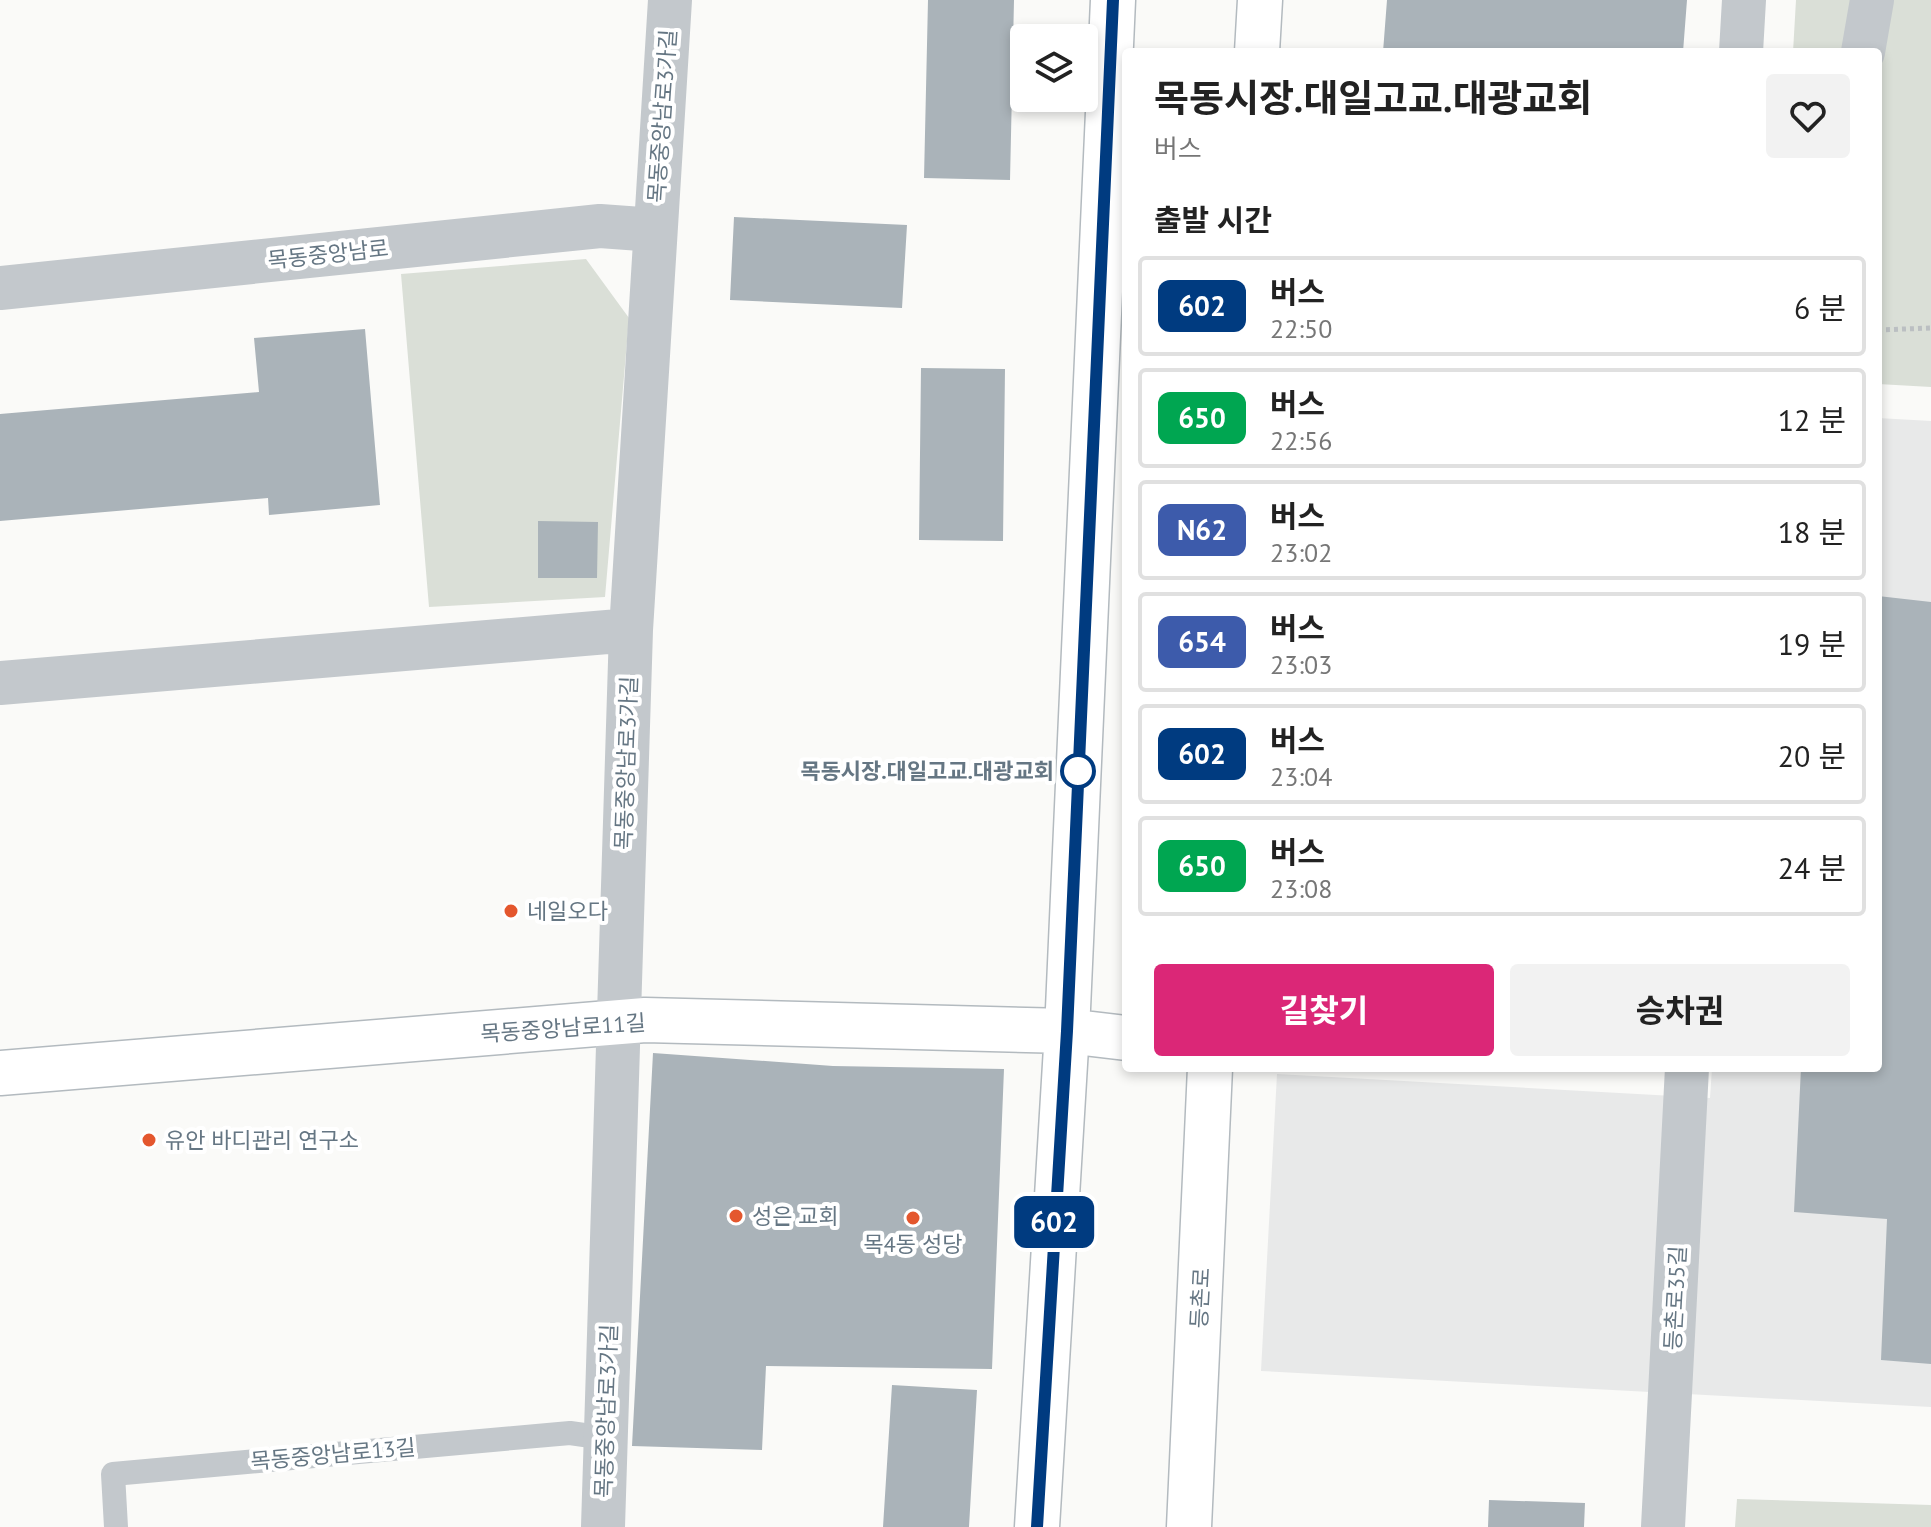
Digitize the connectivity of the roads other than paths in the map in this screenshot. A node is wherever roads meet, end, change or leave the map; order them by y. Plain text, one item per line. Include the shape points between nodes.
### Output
1 (670, 0) edge
2 (1113, 0) edge
3 (1260, 0) edge
4 (1744, 0) edge
5 (1872, 0) edge
6 (1257, 48) edge
7 (1741, 48) edge
8 (1864, 48) edge
9 (655, 230) junction
10 (0, 288) edge
11 (631, 630) junction
12 (0, 683) edge
13 (617, 1023) junction
14 (1067, 1031) junction
15 (1122, 1038) edge
16 (1210, 1072) edge
17 (1687, 1072) edge
18 (0, 1073) edge
19 (605, 1438) junction
20 (116, 1527) edge
21 (603, 1527) edge
22 (1037, 1527) edge
23 (1189, 1527) edge
24 (1663, 1527) edge

1 - 9 street, 목동중앙남로3가길
2 - 14 main road
3 - 6 main road
4 - 7 street
5 - 8 street
9 - 10 street, 목동중앙남로 via 600,226
9 - 11 street, 목동중앙남로3가길
11 - 12 street
11 - 13 street, 목동중앙남로3가길
13 - 14 main road, 목동중앙남로11길
13 - 18 main road, 목동중앙남로11길
13 - 19 street, 목동중앙남로3가길
14 - 15 main road, 목동중앙남로11길
14 - 22 main road
16 - 23 main road, 등촌로
17 - 24 street, 등촌로35길
19 - 20 lane, 목동중앙남로13길 via 570,1433 113,1474
19 - 21 street, 목동중앙남로3가길

